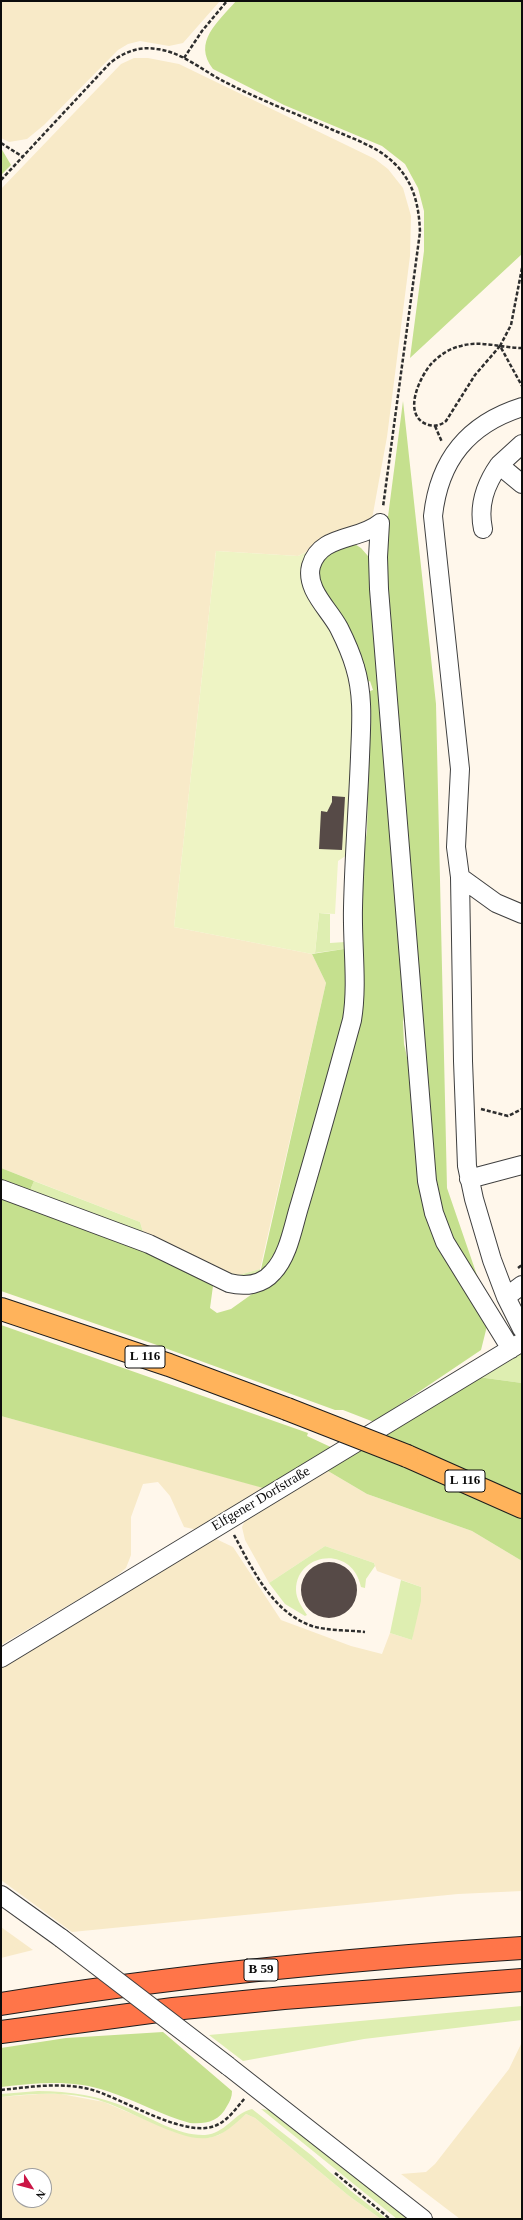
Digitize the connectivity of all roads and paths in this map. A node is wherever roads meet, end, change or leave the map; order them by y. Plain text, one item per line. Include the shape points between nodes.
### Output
1 (227, 1) edge
2 (184, 58) junction
3 (1, 143) edge
4 (23, 157) junction
5 (1, 180) edge
6 (522, 268) edge
7 (521, 279) edge
8 (500, 346) junction
9 (522, 348) edge
10 (522, 386) edge
11 (522, 407) edge
12 (522, 444) edge
13 (499, 465) junction
14 (522, 484) edge
15 (380, 523) junction
16 (483, 529) dead end
17 (460, 877) junction
18 (522, 914) edge
19 (466, 1108) junction
20 (522, 1109) edge
21 (522, 1165) edge
22 (470, 1178) junction
23 (1, 1189) edge
24 (522, 1285) edge
25 (506, 1298) junction
26 (1, 1309) edge
27 (522, 1329) edge
28 (516, 1345) edge
29 (522, 1507) edge
30 (226, 1520) junction
31 (364, 1632) dead end
32 (1, 1658) edge
33 (1, 1895) edge
34 (522, 1948) edge
35 (522, 1980) edge
36 (1, 2004) edge
37 (1, 2032) edge
38 (254, 2088) junction
39 (1, 2090) edge
40 (424, 2219) edge

1 - 2 path
2 - 4 path via 166,50 149,48 134,50 116,58
2 - 15 path via 225,82 377,150 394,163 412,189 418,204 420,221 418,255
3 - 4 path
4 - 5 path
6 - 7 path
7 - 8 path via 511,325
8 - 8 path via 475,375 446,421 430,426 419,420 414,407 416,392 422,376 433,362 449,350 463,345
8 - 9 path
8 - 10 path
11 - 17 street via 489,422 464,441 445,471 434,504 433,529 459,762 456,847
12 - 13 street
13 - 14 street
13 - 16 street via 483,496 480,512
15 - 23 street via 365,532 326,545 316,554 311,570 310,578 315,591 349,649 360,691 359,792 353,910 353,1008 352,1020 310,1172 280,1264 271,1274 258,1282 241,1285 229,1283 149,1244
15 - 28 street via 378,578 427,1182 434,1213 445,1242
17 - 18 street via 496,903
17 - 19 street
19 - 20 path via 483,1109 506,1116
19 - 22 street
21 - 22 street
22 - 25 street via 483,1231
24 - 25 street
25 - 27 street
26 - 29 main road, L 116, bridge via 287,1408 407,1456
28 - 30 street, Elfgener Dorfstraße
30 - 31 path via 271,1596 289,1615 313,1626
30 - 32 street, Elfgener Dorfstraße
33 - 38 street, bridge via 61,1938
34 - 36 highway, B 59 via 198,1976
35 - 37 highway, B 59 via 229,2003
38 - 39 path via 220,2124 202,2129 183,2126 116,2098 84,2088 49,2086
38 - 40 street

